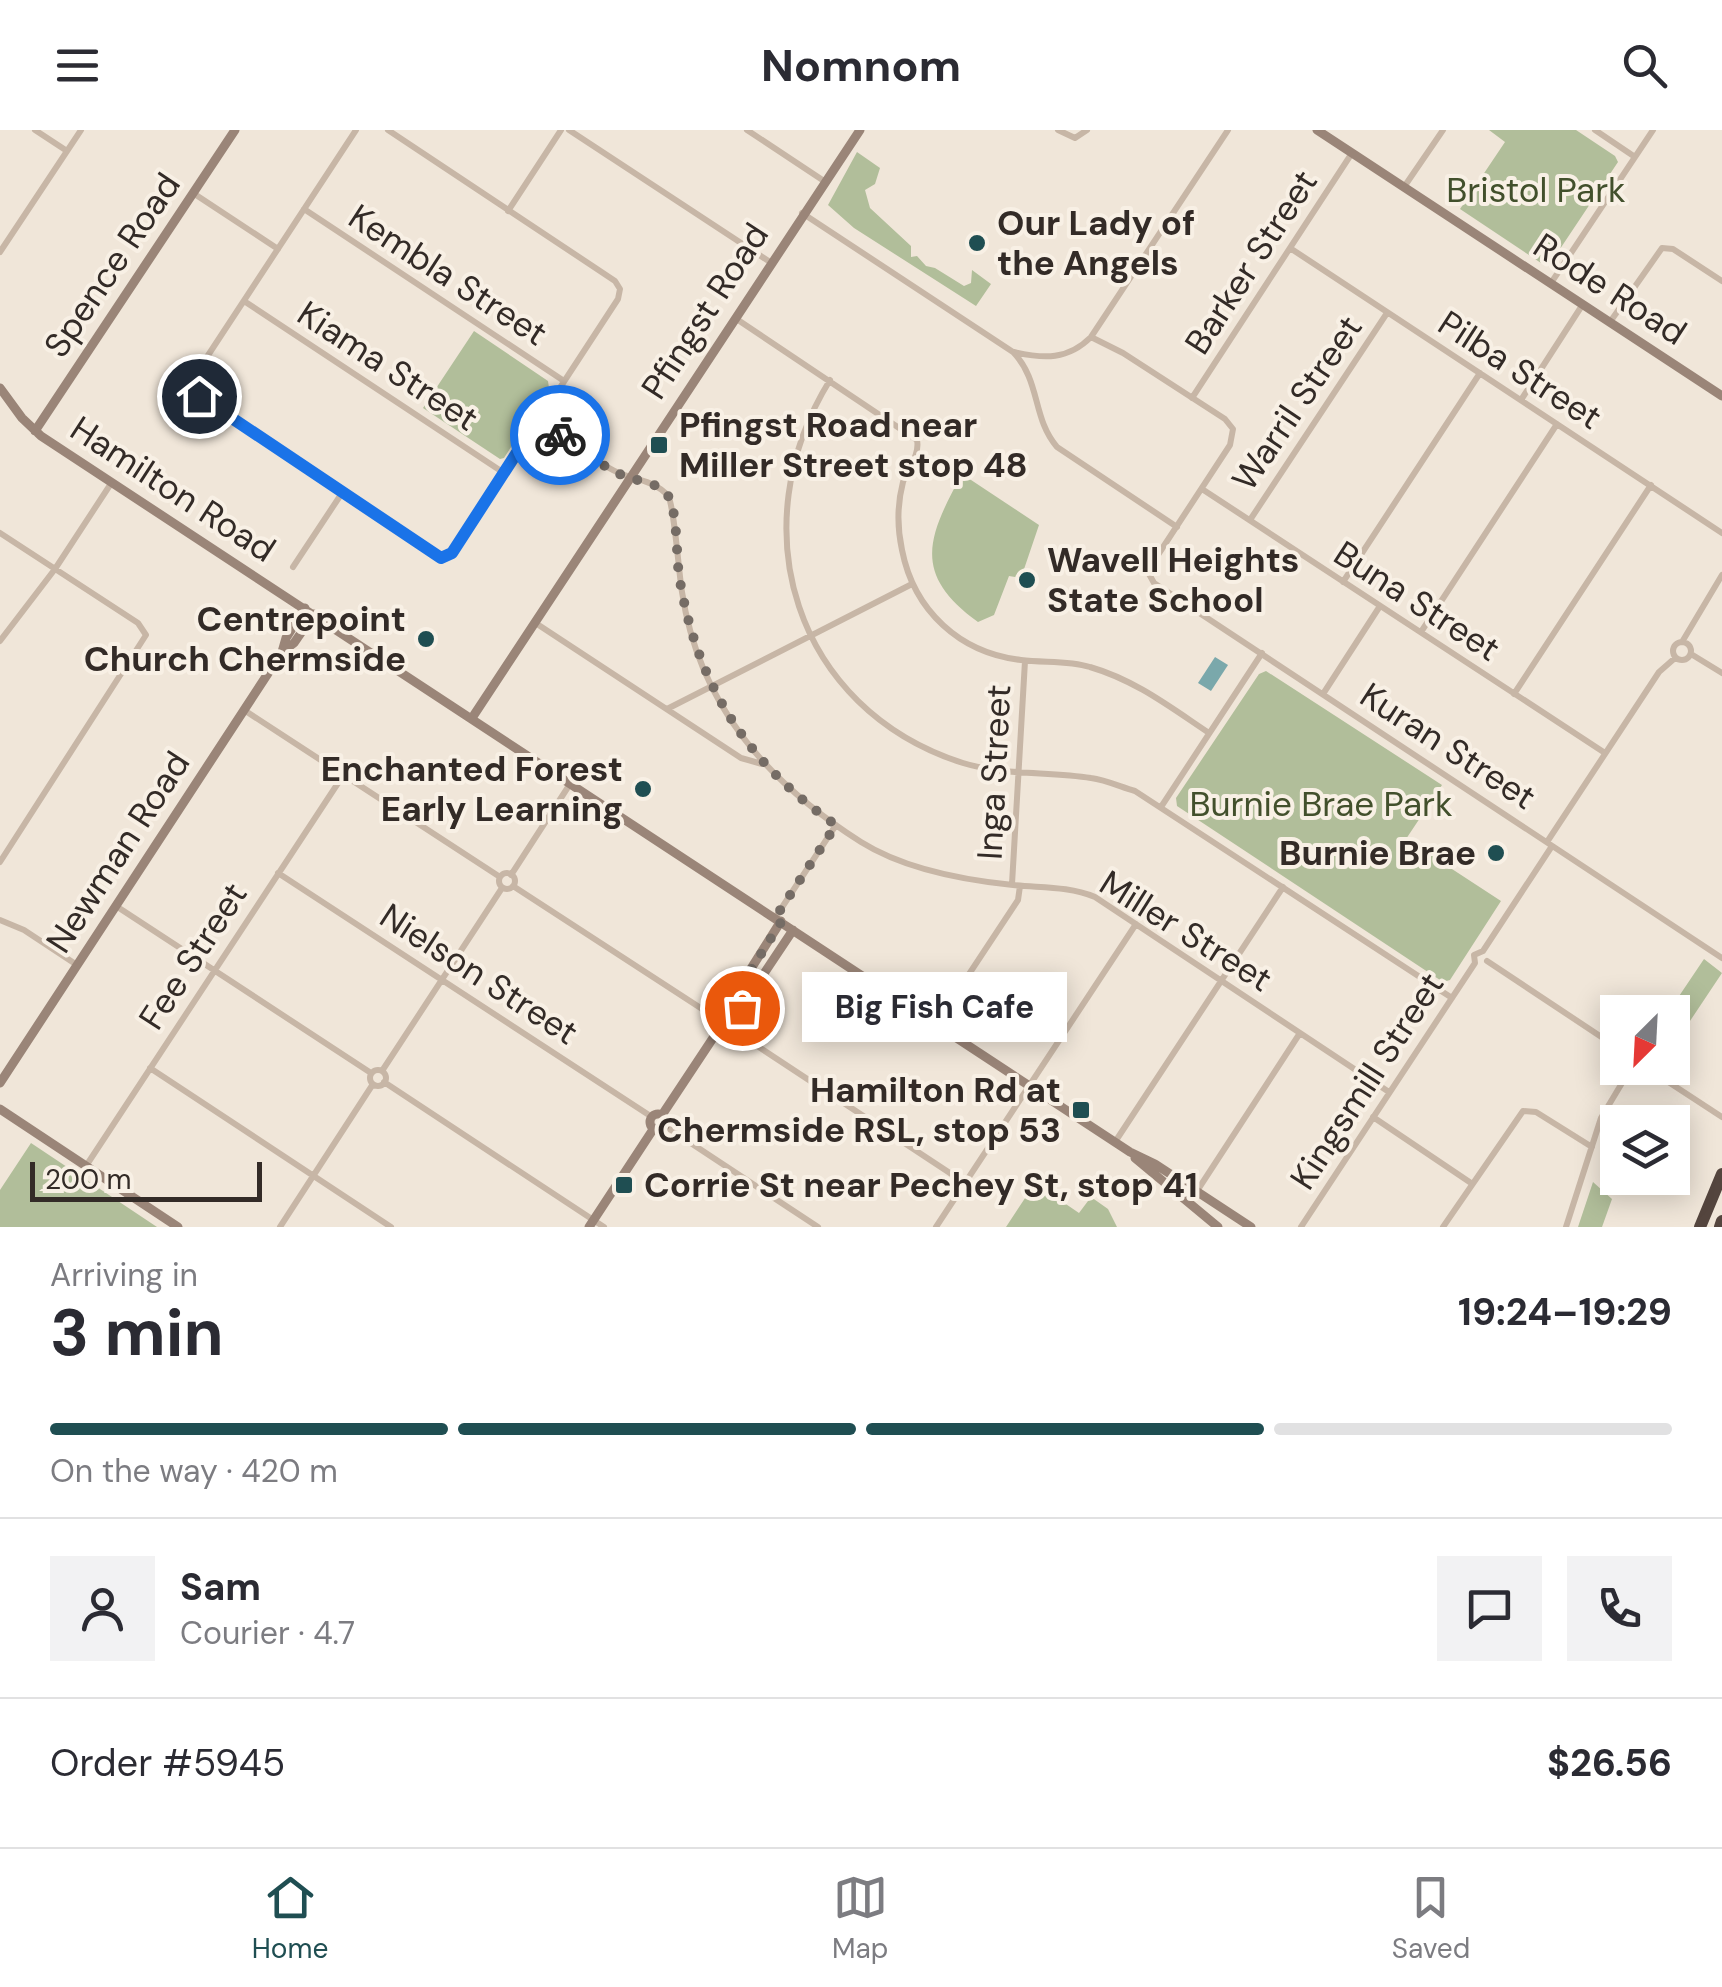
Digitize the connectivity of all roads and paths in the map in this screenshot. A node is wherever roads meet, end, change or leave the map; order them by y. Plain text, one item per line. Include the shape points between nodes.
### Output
1 (35, 130) edge
2 (81, 130) edge
3 (234, 130) edge
4 (356, 130) edge
5 (388, 130) edge
6 (561, 130) edge
7 (569, 130) edge
8 (747, 130) edge
9 (1058, 130) edge
10 (1087, 130) edge
11 (1228, 130) edge
12 (1317, 130) edge
13 (1443, 130) edge
14 (1595, 130) edge
15 (1653, 130) edge
16 (856, 132) edge
17 (67, 151) junction
18 (1352, 153) junction
19 (1635, 157) junction
20 (824, 181) junction
21 (1404, 187) junction
22 (194, 192) junction
23 (304, 210) junction
24 (508, 210) junction
25 (802, 214) junction
26 (1290, 248) junction
27 (278, 249) junction
28 (0, 252) edge
29 (770, 262) junction
30 (1722, 281) edge
31 (1551, 284) junction
32 (244, 301) junction
33 (1583, 304) junction
34 (1387, 313) junction
35 (734, 318) junction
36 (1610, 322) junction
37 (1091, 337) junction
38 (1012, 352) junction
39 (1480, 374) junction
40 (830, 380) junction
41 (564, 382) junction
42 (0, 388) edge
43 (1722, 396) edge
44 (1192, 398) junction
45 (1520, 400) junction
46 (538, 420) junction
47 (1557, 424) junction
48 (35, 430) junction
49 (504, 473) junction
50 (629, 477) junction
51 (113, 481) junction
52 (1650, 485) junction
53 (1202, 489) junction
54 (342, 493) junction
55 (1250, 520) junction
56 (1177, 527) junction
57 (1722, 532) edge
58 (0, 534) edge
59 (293, 567) dead end
60 (55, 569) junction
61 (1722, 575) edge
62 (1342, 582) junction
63 (912, 584) junction
64 (1380, 606) junction
65 (309, 611) junction
66 (534, 622) junction
67 (1420, 632) junction
68 (812, 636) junction
69 (0, 641) edge
70 (1682, 642) junction
71 (1262, 653) junction
72 (1691, 654) junction
73 (1675, 658) junction
74 (1025, 661) junction
75 (1722, 673) edge
76 (711, 687) junction
77 (1323, 694) junction
78 (1514, 694) junction
79 (244, 710) junction
80 (667, 710) junction
81 (472, 718) junction
82 (1209, 733) junction
83 (1605, 754) junction
84 (763, 764) junction
85 (1019, 772) junction
86 (344, 774) junction
87 (571, 783) junction
88 (1160, 807) junction
89 (836, 825) junction
90 (1549, 844) junction
91 (0, 862) edge
92 (278, 873) junction
93 (511, 875) junction
94 (500, 877) junction
95 (1016, 885) junction
96 (513, 886) junction
97 (502, 888) junction
98 (1284, 888) junction
99 (116, 906) junction
100 (0, 920) edge
101 (778, 920) junction
102 (1136, 924) junction
103 (794, 930) junction
104 (1484, 952) junction
105 (1722, 958) edge
106 (1486, 962) junction
107 (1475, 963) junction
108 (77, 964) junction
109 (214, 970) junction
110 (442, 980) junction
111 (1222, 981) junction
112 (1452, 998) junction
113 (724, 1022) junction
114 (936, 1024) junction
115 (1300, 1033) junction
116 (1600, 1036) edge
117 (150, 1068) junction
118 (382, 1071) junction
119 (371, 1073) junction
120 (384, 1082) junction
121 (0, 1083) edge
122 (373, 1084) junction
123 (1029, 1085) junction
124 (1620, 1085) edge
125 (1673, 1085) edge
126 (1389, 1092) junction
127 (0, 1109) edge
128 (1373, 1117) junction
129 (1722, 1117) edge
130 (658, 1122) junction
131 (1116, 1142) junction
132 (1592, 1147) junction
133 (1130, 1152) junction
134 (86, 1166) junction
135 (1722, 1174) edge
136 (313, 1176) junction
137 (965, 1183) junction
138 (1472, 1184) junction
139 (1197, 1191) junction
140 (591, 1224) edge
141 (178, 1227) edge
142 (280, 1227) edge
143 (391, 1227) edge
144 (604, 1227) edge
145 (818, 1227) edge
146 (936, 1227) edge
147 (1218, 1227) edge
148 (1251, 1227) edge
149 (1301, 1227) edge
150 (1443, 1227) edge
151 (1566, 1227) edge
152 (1700, 1227) edge

1 - 17 street
2 - 17 street
3 - 22 main road, Spence Road
4 - 23 street
5 - 24 street
6 - 24 street
7 - 29 street
8 - 20 street
9 - 10 street via 1076,138
11 - 37 street
12 - 18 main road, Rode Road
13 - 21 street
14 - 19 street
15 - 19 street
16 - 20 main road, Pfingst Road
17 - 28 street
18 - 21 main road, Rode Road
18 - 26 street, Barker Street
19 - 31 street
20 - 25 main road, Pfingst Road
21 - 31 main road, Rode Road
22 - 27 street
22 - 48 main road, Spence Road
23 - 27 street
23 - 41 street, Kembla Street
24 - 41 street via 620,289
25 - 29 main road, Pfingst Road
25 - 38 street
26 - 34 street, Pilba Street
26 - 44 street, Barker Street
27 - 32 street
29 - 35 main road, Pfingst Road
30 - 36 street via 1662,248
31 - 33 main road, Rode Road
32 - 49 street, Kiama Street
32 - 54 street via 198,372 196,387 207,404
33 - 36 main road, Rode Road
33 - 45 street
34 - 39 street, Pilba Street
34 - 55 street, Warril Street
35 - 40 street
35 - 50 main road, Pfingst Road
36 - 43 main road, Rode Road
37 - 38 street via 1056,356
37 - 44 street
38 - 56 street via 1032,380 1044,428 1057,447
39 - 45 street, Pilba Street
39 - 62 street
40 - 63 street via 918,443 898,502
40 - 68 street via 800,436 785,516 791,577
41 - 46 street
42 - 48 main road, Hamilton Road
44 - 53 street via 1234,432
45 - 47 street, Pilba Street
46 - 49 street
46 - 50 street
47 - 52 street, Pilba Street
47 - 67 street
48 - 51 main road, Hamilton Road
49 - 54 street via 444,558
50 - 66 main road, Pfingst Road
50 - 76 street, Miller Street via 659,488 671,502 684,604
51 - 60 street
51 - 65 main road, Hamilton Road
52 - 57 street, Pilba Street
52 - 78 street
53 - 55 street, Buna Street
53 - 56 street
54 - 59 street
55 - 62 street, Buna Street
56 - 71 street, Kuran Street via 1149,574
58 - 60 street
60 - 69 street
60 - 91 street via 146,632
61 - 70 street
62 - 64 street, Buna Street
63 - 68 street
63 - 74 street via 928,612 962,640
64 - 67 street, Buna Street
64 - 77 street
65 - 79 main road, Newman Road via 294,643
65 - 81 main road, Hamilton Road
66 - 80 street
66 - 81 main road, Pfingst Road
67 - 78 street, Buna Street
68 - 76 street
68 - 85 street via 843,684 885,724 960,762
70 - 72 street
70 - 73 street via 1674,646
71 - 77 street, Kuran Street
71 - 82 street
72 - 73 street
72 - 75 street
73 - 83 street, Kingsmill Street via 1660,669
74 - 82 street via 1084,665 1126,679
74 - 85 street, Inga Street
76 - 80 street
76 - 84 street, Miller Street
77 - 90 street, Kuran Street
78 - 83 street, Buna Street
79 - 86 street
79 - 99 main road, Newman Road
80 - 84 street via 745,761
81 - 87 main road, Hamilton Road
82 - 88 street
83 - 90 street, Kingsmill Street
84 - 89 street, Miller Street
85 - 88 street via 1101,780
85 - 95 street, Inga Street
86 - 92 street, Fee Street
86 - 94 street
87 - 93 street
87 - 101 main road, Hamilton Road
88 - 98 street
89 - 95 street, Miller Street via 868,846 938,873
89 - 101 street
90 - 104 street, Kingsmill Street
90 - 105 street, Kuran Street
92 - 109 street, Fee Street
92 - 110 street, Nielson Street
93 - 94 street
93 - 96 street
94 - 97 street
95 - 102 street, Miller Street via 1075,890
95 - 114 street via 1018,900
96 - 97 street
96 - 113 street
97 - 110 street
98 - 111 street
98 - 112 street
99 - 108 main road, Newman Road
99 - 109 street
100 - 108 street
101 - 103 main road, Hamilton Road
101 - 113 main road
102 - 111 street, Miller Street
102 - 123 street
103 - 113 main road
103 - 114 main road, Hamilton Road
104 - 106 street
104 - 107 street, Kingsmill Street via 1475,953
106 - 107 street
106 - 116 street
107 - 112 street, Kingsmill Street
108 - 121 main road, Newman Road
109 - 117 street, Fee Street
109 - 119 street
110 - 118 street
110 - 130 street, Nielson Street
111 - 115 street, Miller Street
111 - 131 street
112 - 126 street, Kingsmill Street
113 - 130 main road
113 - 137 street
114 - 123 main road, Hamilton Road
115 - 126 street, Miller Street
115 - 139 street
117 - 134 street, Fee Street
117 - 136 street
118 - 119 street
118 - 120 street
119 - 122 street
120 - 122 street
120 - 140 street
122 - 136 street
123 - 131 main road, Hamilton Road
123 - 137 street
124 - 132 street
125 - 129 street
126 - 128 street, Kingsmill Street
127 - 134 main road
128 - 138 street
128 - 149 street, Kingsmill Street
130 - 140 main road
130 - 145 street, Nielson Street
131 - 133 main road, Hamilton Road
132 - 138 street via 1526,1110
132 - 151 street
133 - 139 main road, Hamilton Road
133 - 147 main road, Hamilton Road
134 - 141 main road
135 - 152 highway
136 - 142 street
136 - 143 street
137 - 146 street
138 - 150 street
139 - 148 main road, Hamilton Road
140 - 144 street

